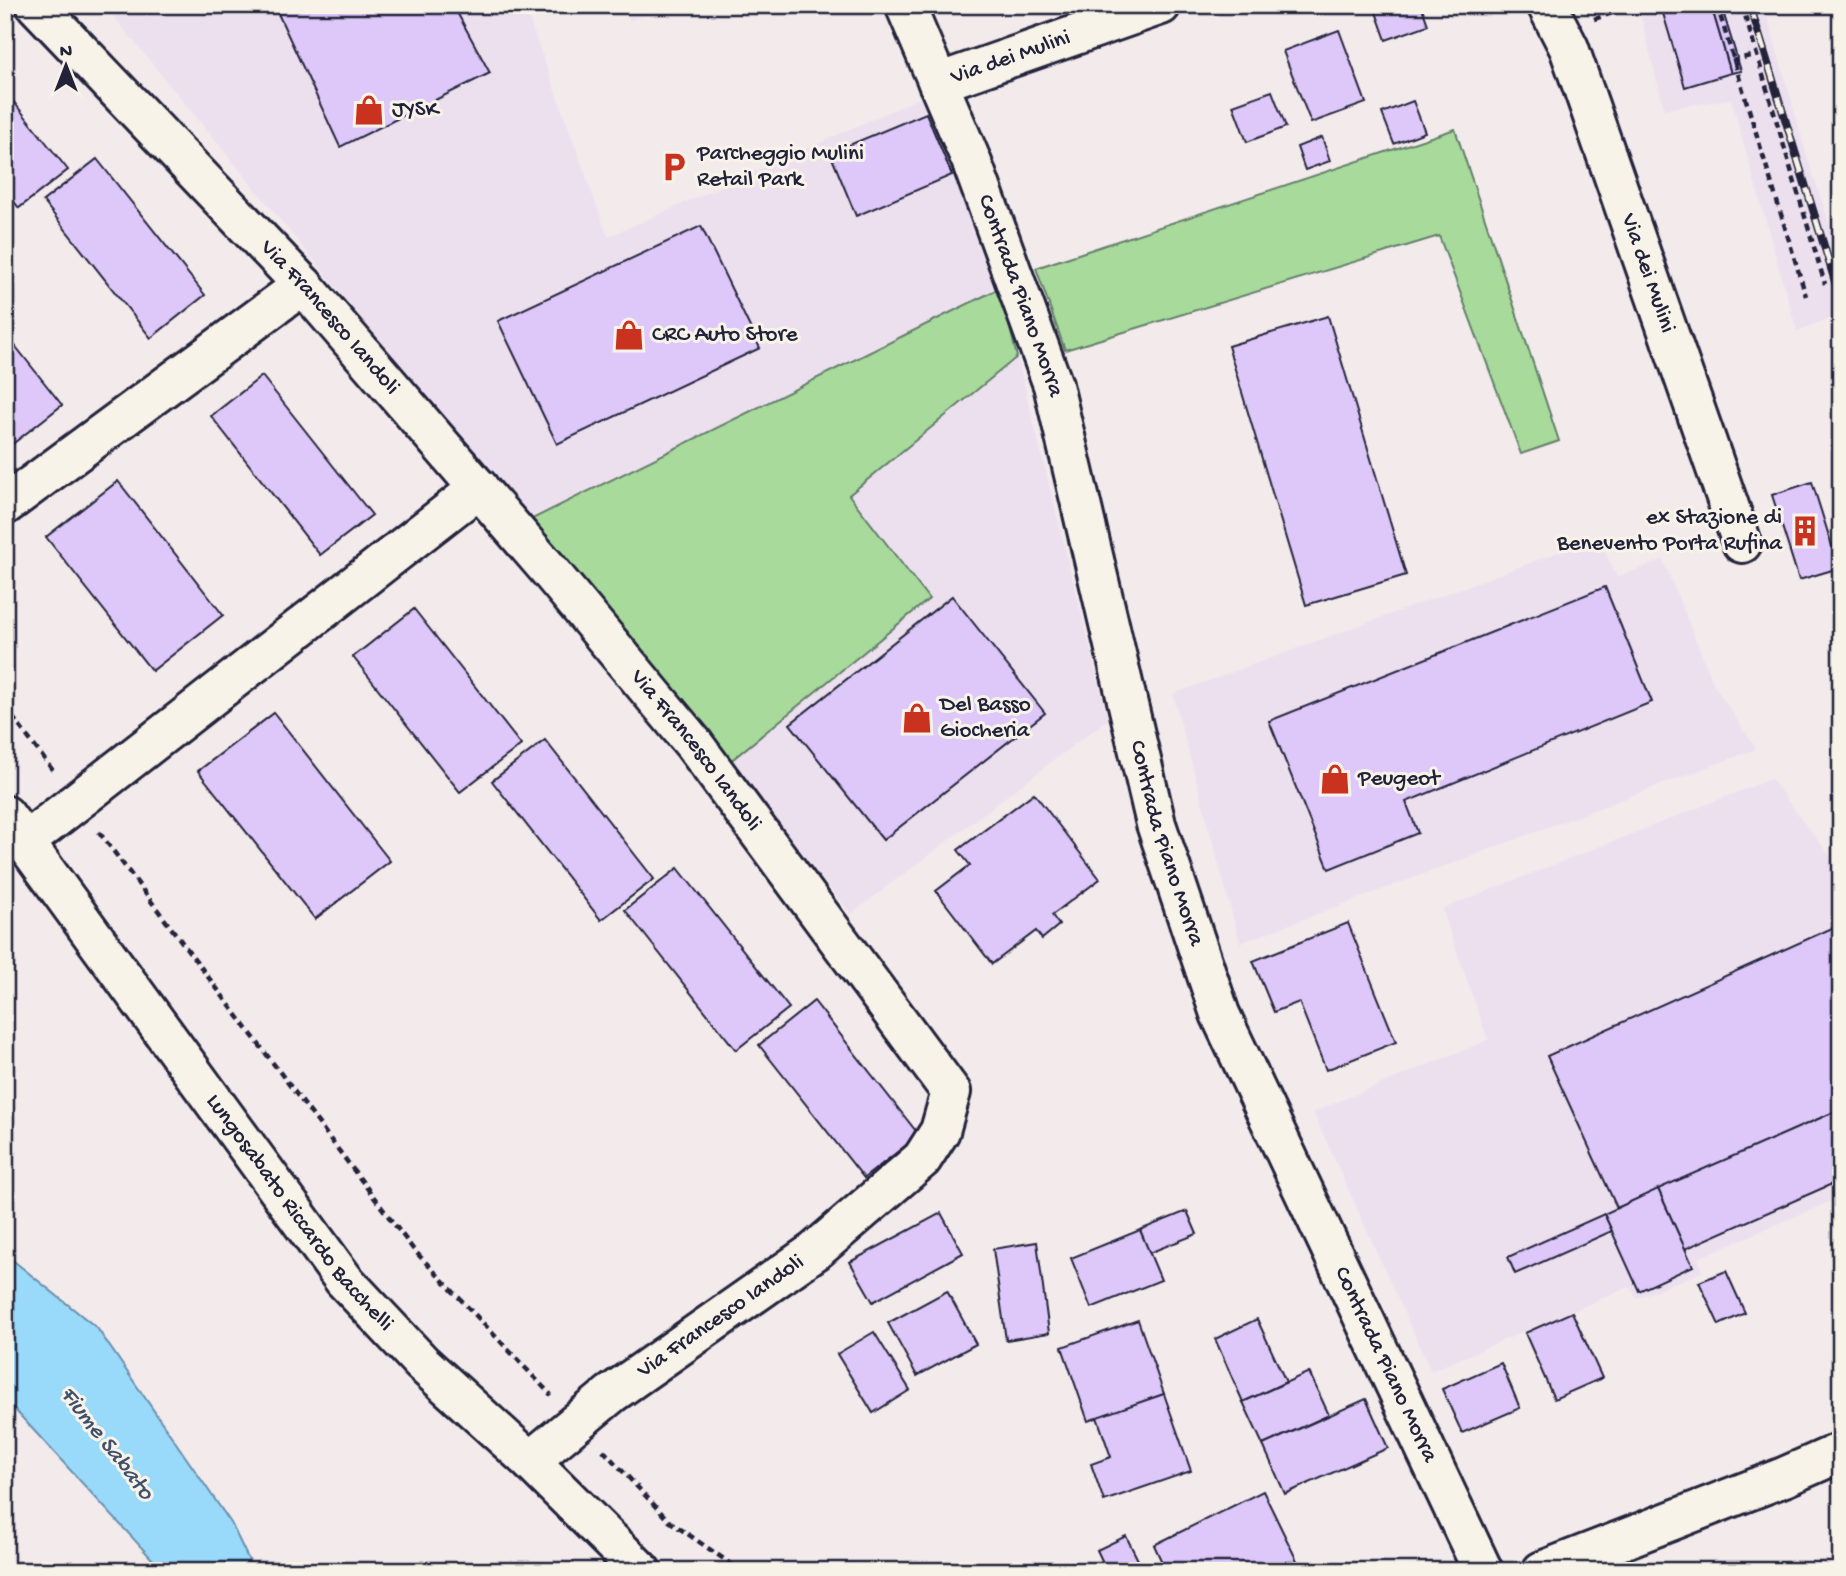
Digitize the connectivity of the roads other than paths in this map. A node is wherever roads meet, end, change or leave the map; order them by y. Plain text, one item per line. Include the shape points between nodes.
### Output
1 (36, 5) edge
2 (905, 5) edge
3 (1161, 5) edge
4 (1547, 5) edge
5 (938, 82) junction
6 (303, 285) junction
7 (479, 488) junction
8 (5, 505) edge
9 (1742, 543) dead end
10 (15, 828) edge
11 (1841, 1452) edge
12 (530, 1461) junction
13 (641, 1571) edge
14 (1483, 1571) edge
15 (1542, 1571) edge

1 - 6 street, Via Francesco Iandoli
2 - 5 street, Via dei Mulini
3 - 5 street, Via dei Mulini
4 - 9 street, Via dei Mulini via 1569,48
5 - 14 street, Contrada Piano Morra via 1054,384 1156,824 1220,1014
6 - 7 street, Via Francesco Iandoli
6 - 8 street
7 - 10 street via 77,802
7 - 12 street, Via Francesco Iandoli via 693,743 951,1092 940,1131 922,1160 815,1251 611,1394
10 - 12 street, Lungosabato Riccardo Bacchelli via 344,1280 422,1363
11 - 15 street
12 - 13 street, Lungosabato Riccardo Bacchelli

